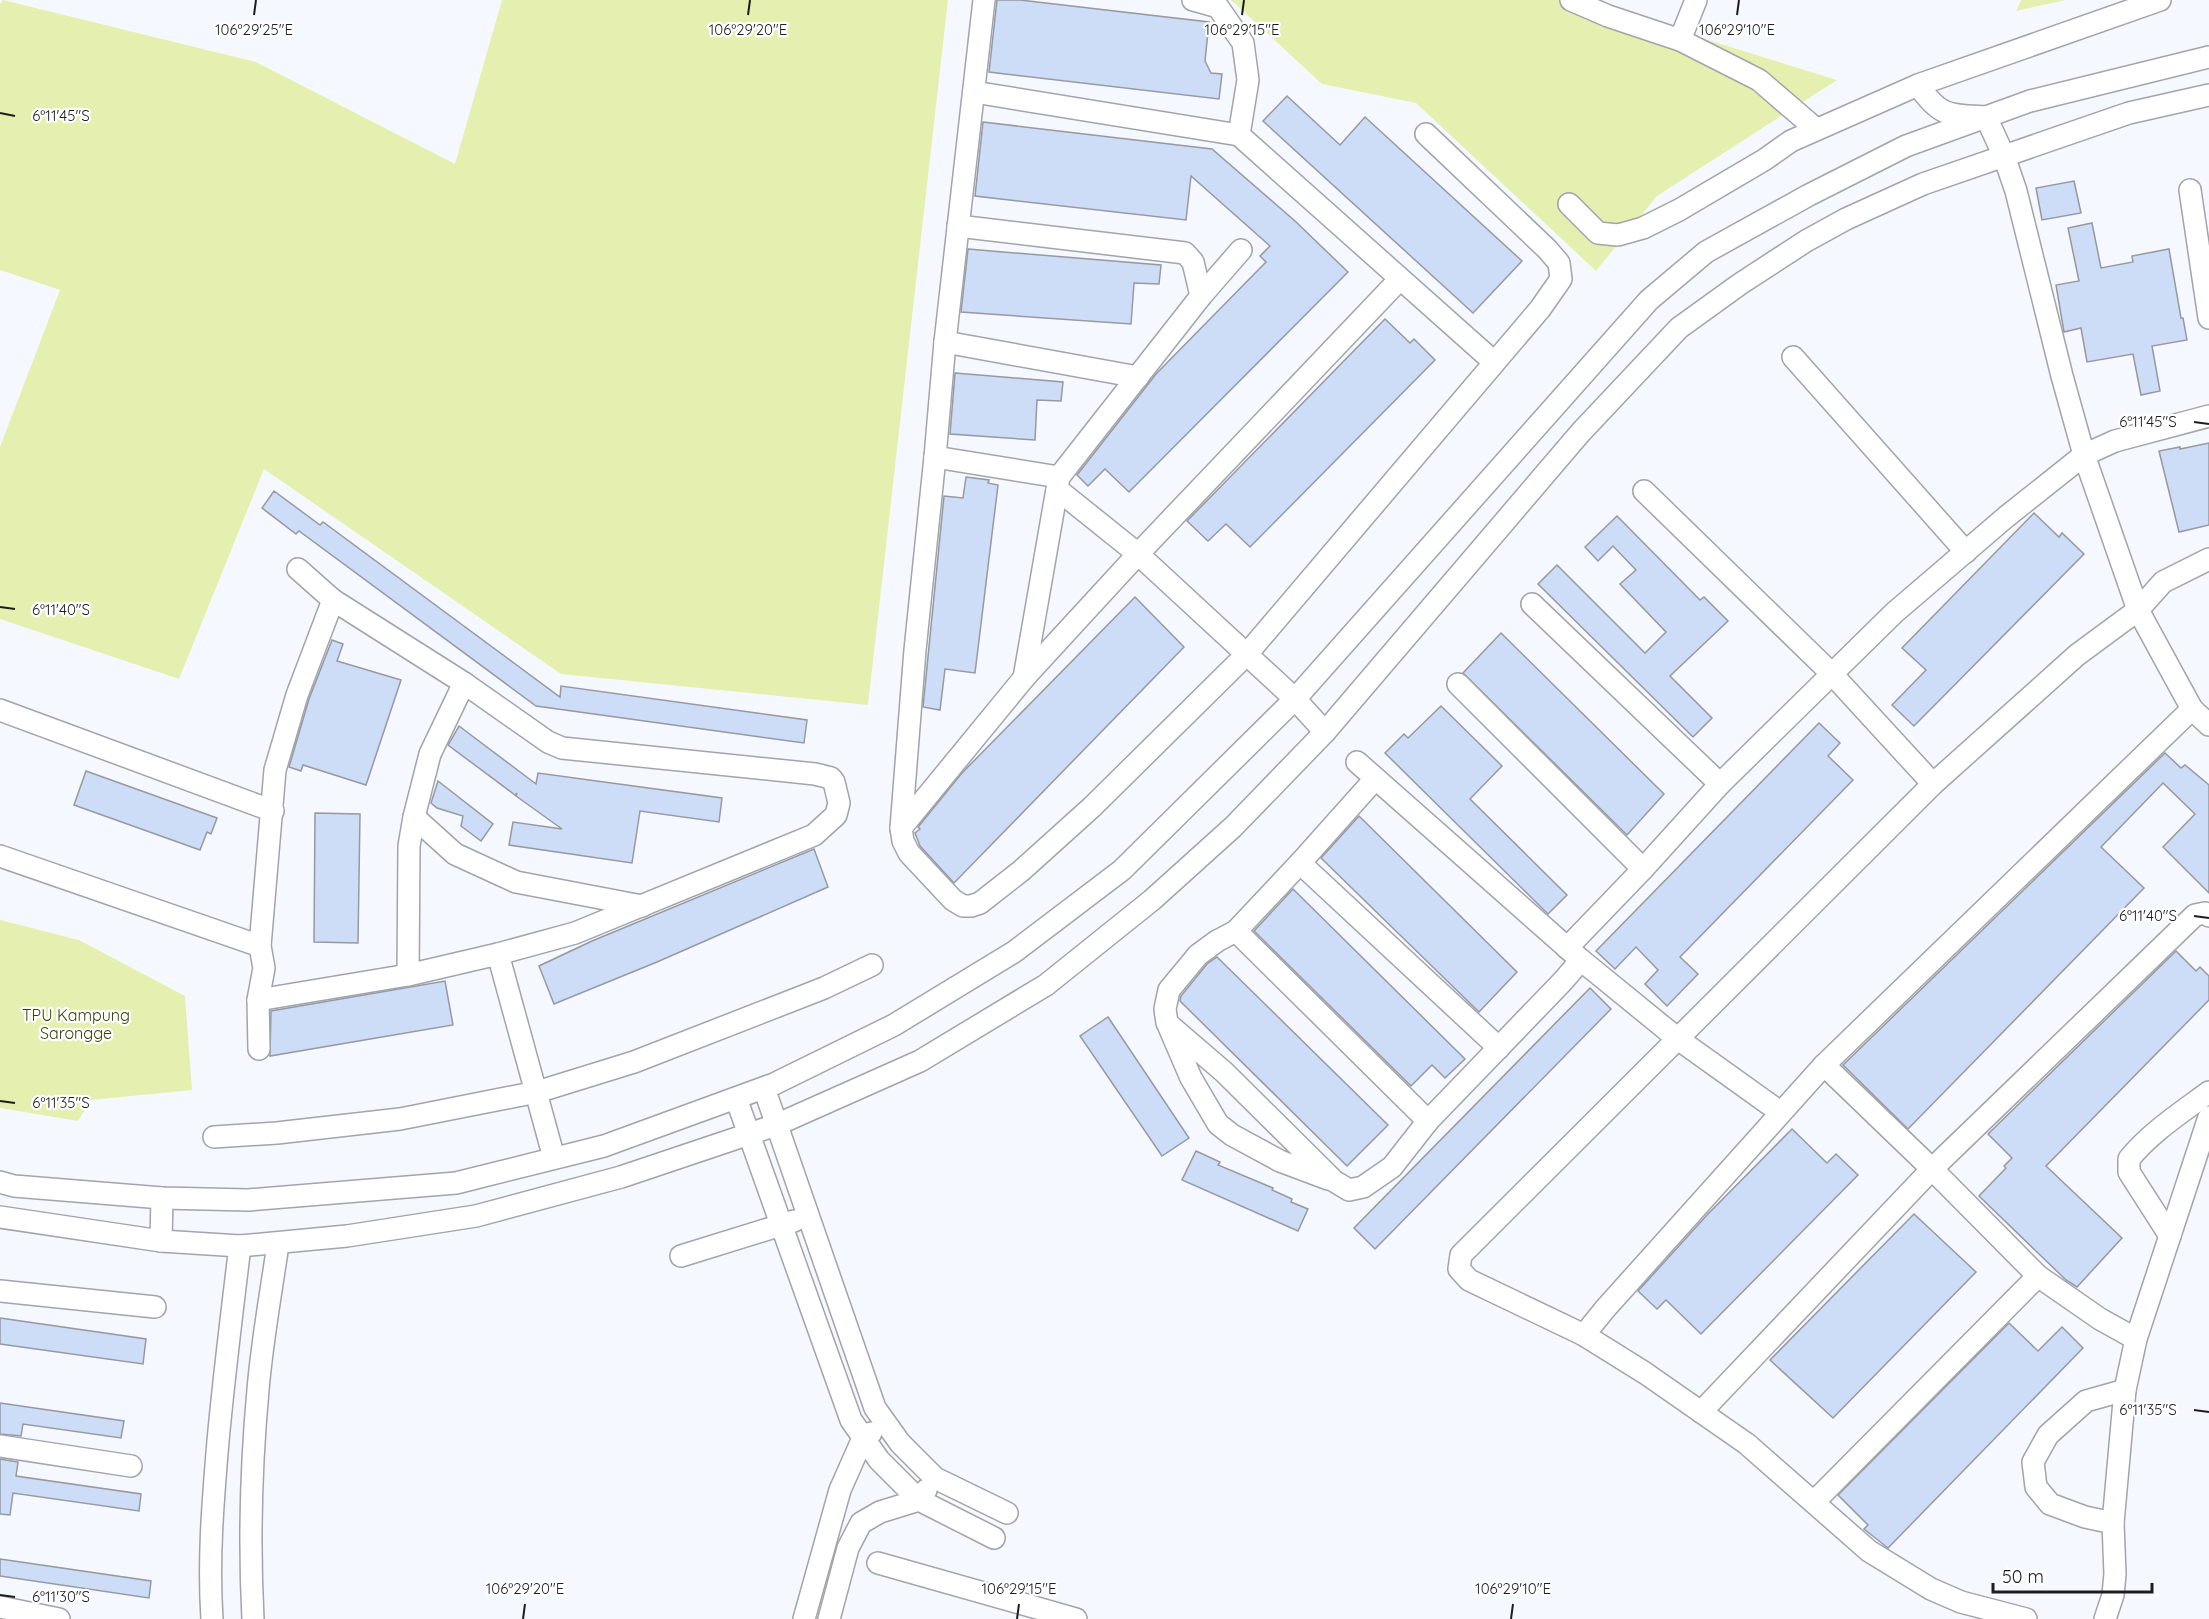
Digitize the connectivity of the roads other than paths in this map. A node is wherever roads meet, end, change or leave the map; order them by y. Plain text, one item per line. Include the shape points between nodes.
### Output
1 (984, 0) edge
2 (1193, 0) edge
3 (1571, 0) edge
4 (1696, 0) edge
5 (2160, 0) edge
6 (1680, 40) junction
7 (2209, 57) edge
8 (1918, 85) junction
9 (974, 92) junction
10 (2209, 95) edge
11 (1986, 117) junction
12 (1816, 129) junction
13 (1426, 134) dead end
14 (1239, 135) junction
15 (2004, 156) junction
16 (2190, 190) dead end
17 (1569, 204) dead end
18 (957, 226) junction
19 (1241, 250) dead end
20 (1399, 280) junction
21 (1201, 296) junction
22 (2209, 318) edge
23 (945, 342) junction
24 (1793, 357) dead end
25 (1494, 362) junction
26 (1138, 377) junction
27 (2209, 416) edge
28 (2084, 454) junction
29 (936, 457) junction
30 (1058, 483) junction
31 (1644, 491) dead end
32 (1966, 552) junction
33 (1138, 554) junction
34 (2209, 559) edge
35 (298, 569) dead end
36 (333, 600) junction
37 (1532, 604) dead end
38 (2138, 610) junction
39 (1247, 654) junction
40 (1832, 674) junction
41 (1024, 678) junction
42 (464, 683) junction
43 (1458, 684) dead end
44 (1295, 699) junction
45 (2192, 709) junction
46 (0, 710) edge
47 (2209, 725) edge
48 (1325, 732) junction
49 (1357, 762) dead end
50 (1375, 779) junction
51 (1933, 783) junction
52 (1720, 784) junction
53 (273, 811) junction
54 (414, 817) junction
55 (901, 828) junction
56 (0, 856) edge
57 (1300, 863) junction
58 (1643, 869) junction
59 (642, 906) junction
60 (2209, 916) edge
61 (1236, 931) junction
62 (260, 946) junction
63 (498, 954) junction
64 (1574, 954) junction
65 (872, 965) dead end
66 (408, 975) junction
67 (258, 1000) junction
68 (1167, 1023) junction
69 (1678, 1039) junction
70 (259, 1048) dead end
71 (1499, 1048) junction
72 (1824, 1065) junction
73 (764, 1088) junction
74 (537, 1092) junction
75 (2209, 1092) edge
76 (736, 1098) junction
77 (1780, 1112) junction
78 (2209, 1117) edge
79 (1428, 1121) junction
80 (776, 1125) junction
81 (750, 1134) junction
82 (214, 1137) dead end
83 (554, 1158) junction
84 (1932, 1169) junction
85 (1334, 1181) junction
86 (0, 1182) edge
87 (162, 1198) junction
88 (808, 1216) junction
89 (0, 1217) edge
90 (782, 1225) junction
91 (2170, 1236) junction
92 (161, 1241) junction
93 (278, 1244) junction
94 (240, 1246) junction
95 (681, 1256) dead end
96 (2038, 1276) junction
97 (0, 1291) edge
98 (154, 1306) dead end
99 (1584, 1335) junction
100 (2136, 1339) junction
101 (2125, 1390) junction
102 (1701, 1412) junction
103 (886, 1423) junction
104 (219, 1430) junction
105 (255, 1434) junction
106 (863, 1438) junction
107 (0, 1446) edge
108 (131, 1466) dead end
109 (935, 1478) junction
110 (919, 1500) junction
111 (1814, 1502) junction
112 (1006, 1513) dead end
113 (2113, 1524) junction
114 (994, 1538) dead end
115 (878, 1563) dead end
116 (0, 1607) edge
117 (59, 1619) edge
118 (212, 1619) edge
119 (253, 1619) edge
120 (804, 1619) edge
121 (829, 1619) edge
122 (1076, 1619) edge
123 (2026, 1619) edge
124 (2105, 1619) edge

1 - 9 street
2 - 14 street via 1218,7 1243,43 1248,80
3 - 6 street
4 - 6 street
5 - 8 street
6 - 12 street via 1760,80
7 - 11 street via 2030,100
8 - 11 street via 1928,100 1951,115
8 - 12 street
9 - 14 street
9 - 18 street
10 - 15 street via 2129,113
11 - 15 street
11 - 44 street via 1906,147 1809,195 1706,252 1649,300
12 - 17 street via 1643,228 1618,235 1598,233
13 - 25 street via 1559,263 1561,279
14 - 20 street
15 - 28 street
15 - 48 street via 1923,184 1846,219 1749,278 1679,328 1581,432
16 - 22 street
18 - 21 street via 1185,253 1193,262
18 - 23 street
19 - 21 street
20 - 25 street
20 - 33 street
21 - 26 street
23 - 26 street
23 - 29 street
24 - 32 street
25 - 39 street
26 - 30 street
27 - 28 street via 2115,441
28 - 32 street
28 - 38 street
29 - 30 street
29 - 55 street
30 - 33 street
30 - 41 street
31 - 40 street
32 - 40 street via 1893,613
33 - 39 street
33 - 41 street
34 - 38 street via 2163,582
35 - 36 street
36 - 42 street
36 - 53 street via 297,695 275,770
37 - 52 street
38 - 45 street
38 - 51 street via 2077,655
39 - 44 street
39 - 55 street via 1058,839 980,903 963,906 953,900 909,853
40 - 51 street
40 - 52 street
41 - 55 street
42 - 54 street via 430,754
42 - 59 street via 562,748 815,774 834,782 838,810 814,835
43 - 58 street
44 - 48 street
44 - 73 street via 1122,870 1014,951 894,1025
45 - 47 street
45 - 72 street
46 - 53 street
48 - 80 street via 1209,849 1046,985 920,1061
49 - 50 street
50 - 57 street
50 - 64 street
51 - 69 street
52 - 58 street
53 - 62 street
54 - 59 street via 456,854 516,882
54 - 66 street via 409,846
56 - 62 street
57 - 61 street
57 - 71 street
58 - 64 street
59 - 63 street via 575,933
60 - 84 street via 2195,915
61 - 68 street via 1198,955 1169,990
61 - 79 street
62 - 67 street via 264,968
63 - 66 street
63 - 74 street
64 - 69 street
64 - 71 street
65 - 74 street via 824,988 645,1058
66 - 67 street
67 - 70 street
68 - 85 street via 1224,1072
68 - 85 street via 1191,1078 1218,1124 1232,1136 1280,1161
69 - 77 street
69 - 99 street via 1461,1255 1459,1269 1469,1280
71 - 79 street
72 - 77 street
72 - 84 street
73 - 76 street
73 - 80 street
74 - 82 street via 400,1119
74 - 83 street
75 - 91 street via 2129,1159 2129,1172
76 - 81 street
76 - 83 street via 604,1146
77 - 99 street
78 - 91 street
79 - 85 street via 1392,1167 1363,1187 1349,1190
80 - 81 street
80 - 88 street
81 - 90 street
81 - 93 street via 621,1176 476,1216
83 - 87 street via 456,1183 248,1200
84 - 96 street
84 - 102 street
86 - 87 street
87 - 92 street
88 - 90 street
88 - 103 street via 875,1408
89 - 92 street
90 - 95 street
90 - 106 street via 851,1420
91 - 100 street
92 - 94 street
93 - 94 street
93 - 105 street
94 - 104 street
96 - 100 street
96 - 111 street
97 - 98 street
99 - 102 street
100 - 101 street
101 - 113 street
101 - 113 street via 2086,1401 2048,1435 2033,1462 2036,1487 2050,1504
102 - 111 street via 1747,1444
103 - 106 street
103 - 109 street
104 - 105 street
104 - 118 street via 212,1516
105 - 119 street via 250,1567
106 - 110 street
106 - 120 street via 840,1490
107 - 108 street
109 - 110 street
109 - 112 street
110 - 114 street
110 - 121 street via 880,1512 861,1523 848,1548
111 - 123 street via 1869,1551 1931,1588 1961,1602
113 - 124 street via 2114,1595
115 - 122 street
116 - 117 street

